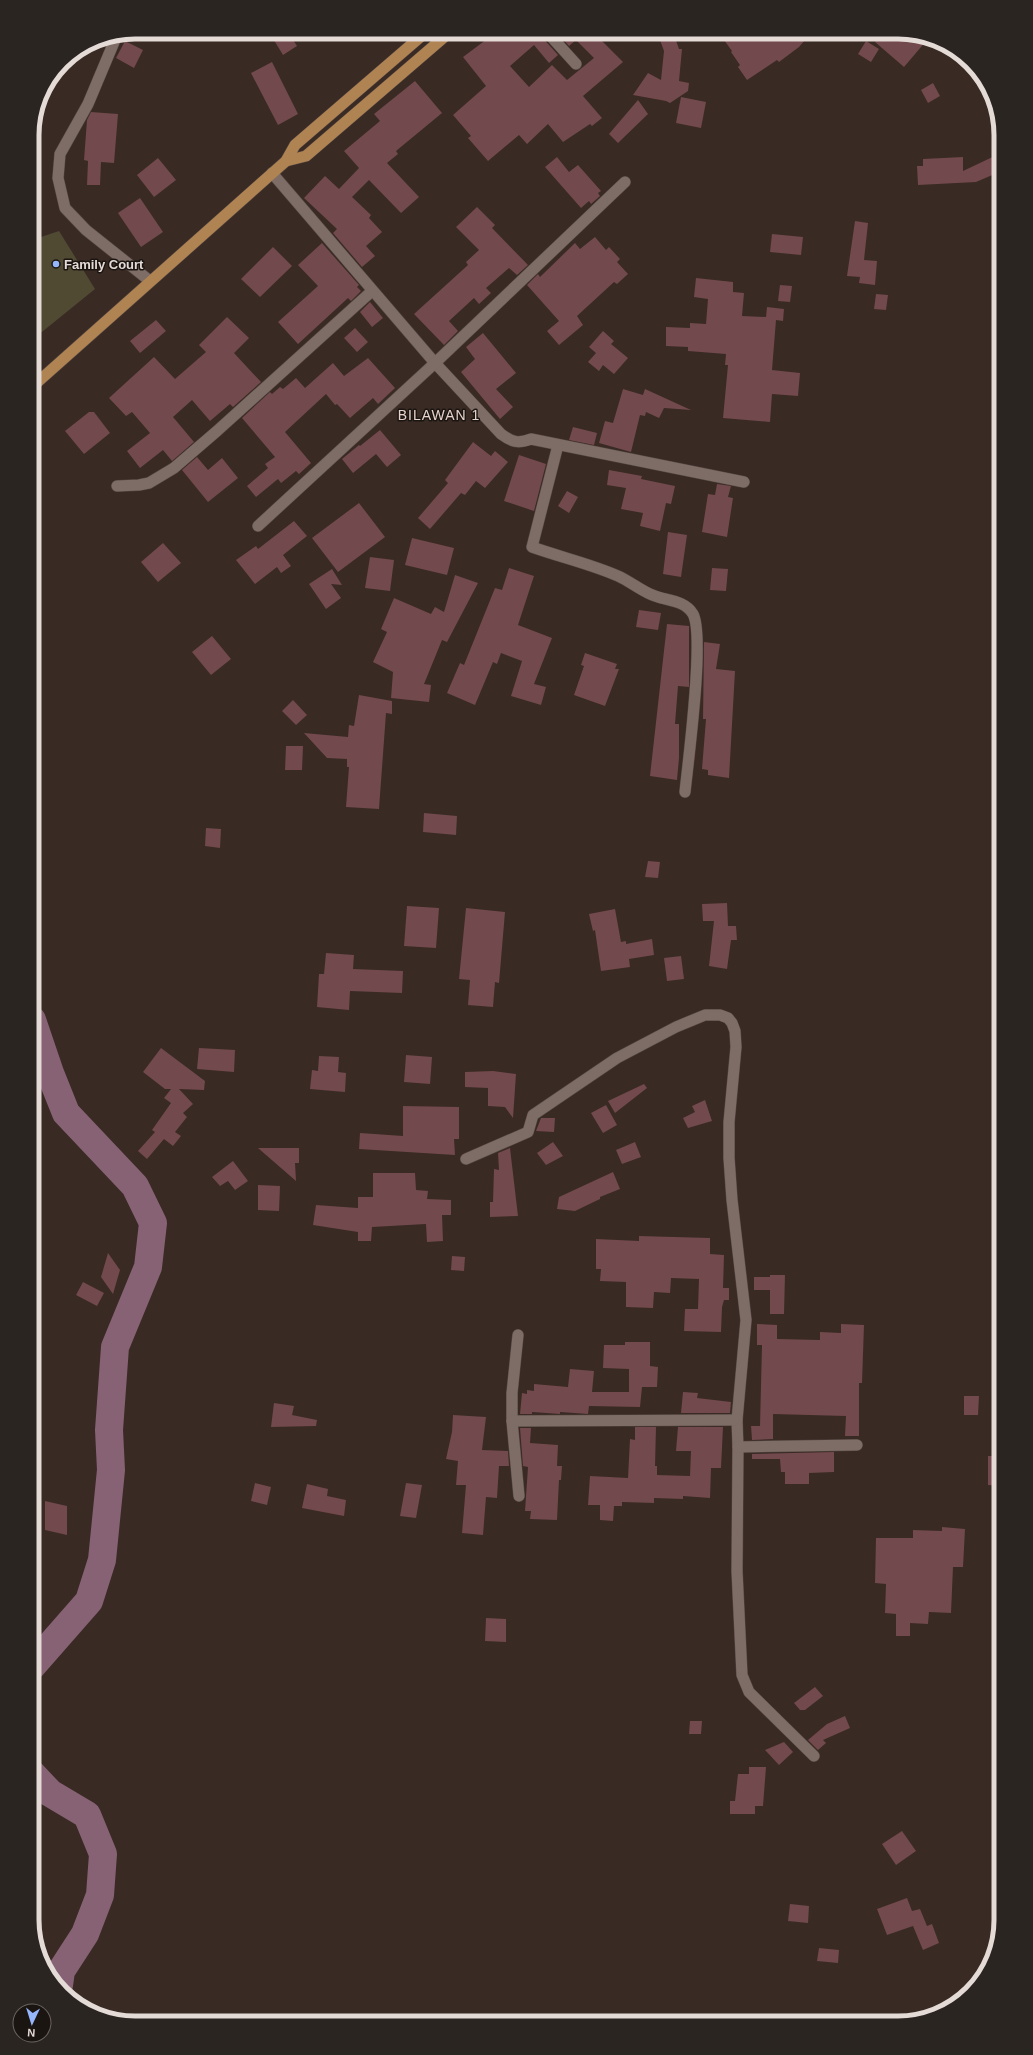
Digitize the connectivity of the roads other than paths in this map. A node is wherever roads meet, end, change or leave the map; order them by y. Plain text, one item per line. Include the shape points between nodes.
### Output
1 (418, 39) edge
2 (442, 39) edge
3 (553, 39) edge
4 (115, 41) edge
5 (576, 64) dead end
6 (286, 161) junction
7 (272, 173) junction
8 (625, 182) dead end
9 (150, 281) junction
10 (372, 292) junction
11 (434, 364) junction
12 (39, 381) edge
13 (558, 445) junction
14 (744, 482) dead end
15 (117, 486) dead end
16 (258, 526) dead end
17 (685, 792) dead end
18 (466, 1159) dead end
19 (518, 1335) dead end
20 (737, 1420) junction
21 (512, 1421) junction
22 (857, 1445) dead end
23 (738, 1447) junction
24 (519, 1496) dead end
25 (814, 1756) dead end

1 - 6 highway via 295,145
2 - 6 highway via 306,156
3 - 5 street
4 - 9 street via 88,104 60,154 58,178 65,208 86,230
6 - 7 highway
7 - 9 highway
7 - 10 street
8 - 11 street
9 - 12 highway
10 - 11 street
10 - 15 street via 174,468 149,483
11 - 13 street via 501,434 510,440 519,443 531,439
11 - 16 street
13 - 14 street
13 - 17 street via 532,548 618,576 652,595 677,602 693,615 697,627 695,688
18 - 20 street via 528,1132 533,1114 617,1058 705,1015 728,1018 735,1031 736,1047 729,1122 729,1158 746,1320
19 - 21 street
20 - 21 street
20 - 23 street
21 - 24 street
22 - 23 street
23 - 25 street via 737,1571 742,1675 749,1692

